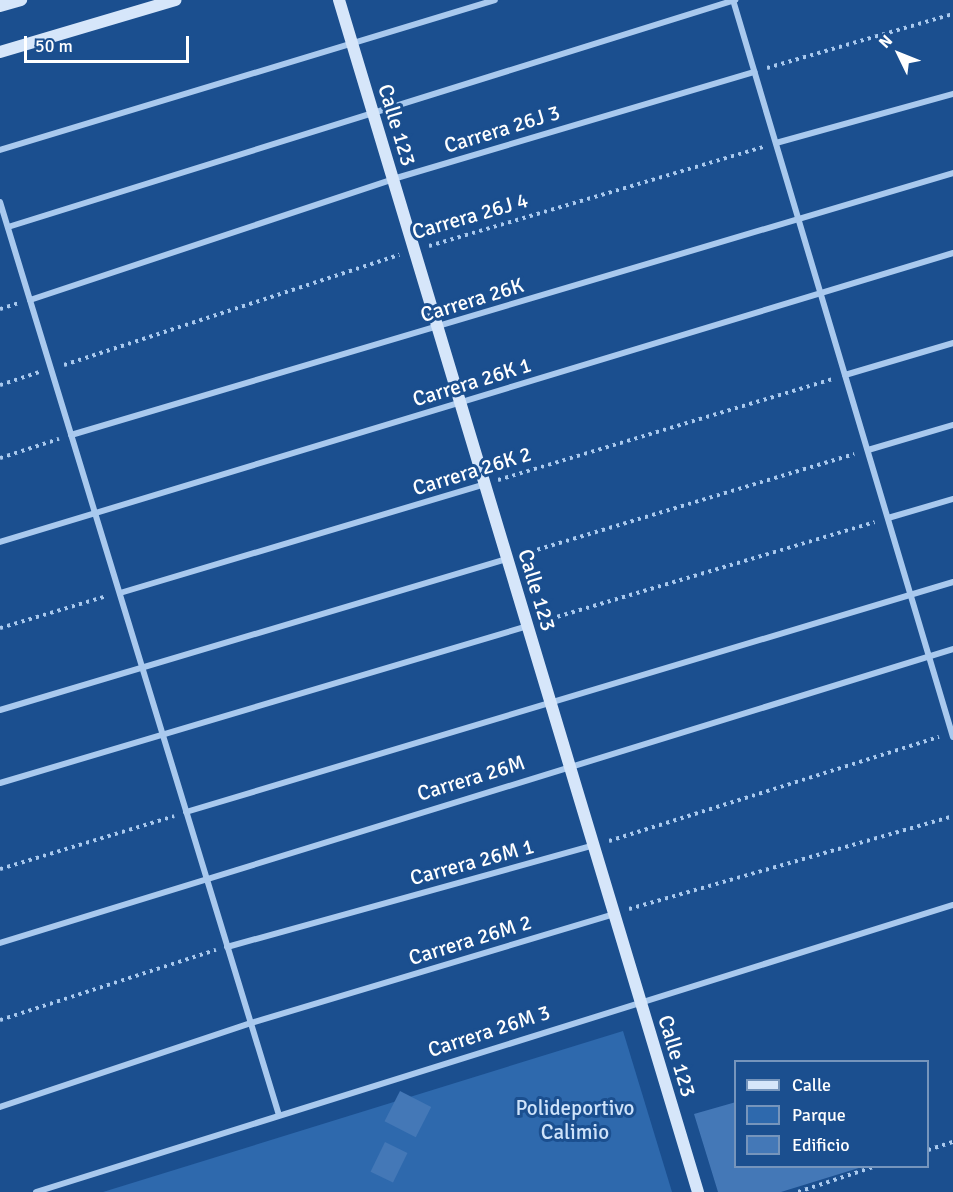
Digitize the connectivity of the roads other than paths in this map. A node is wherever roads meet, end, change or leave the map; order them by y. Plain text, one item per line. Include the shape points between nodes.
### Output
1 (21, 0) edge
2 (175, 0) edge
3 (495, 0) edge
4 (734, 0) edge
5 (339, 1) edge
6 (0, 6) edge
7 (353, 44) junction
8 (0, 52) edge
9 (755, 72) junction
10 (953, 94) edge
11 (373, 111) junction
12 (776, 143) junction
13 (0, 150) edge
14 (953, 173) edge
15 (393, 179) junction
16 (0, 202) edge
17 (798, 219) junction
18 (8, 227) junction
19 (953, 253) edge
20 (821, 293) junction
21 (30, 300) junction
22 (438, 327) junction
23 (953, 343) edge
24 (845, 375) junction
25 (460, 402) junction
26 (953, 425) edge
27 (71, 435) junction
28 (868, 450) junction
29 (485, 484) junction
30 (953, 499) edge
31 (95, 512) junction
32 (888, 518) junction
33 (0, 542) edge
34 (507, 559) junction
35 (953, 582) edge
36 (120, 593) junction
37 (911, 595) junction
38 (528, 626) junction
39 (953, 649) edge
40 (929, 656) junction
41 (142, 667) junction
42 (551, 703) junction
43 (0, 710) edge
44 (163, 734) junction
45 (953, 734) edge
46 (570, 765) junction
47 (0, 783) edge
48 (186, 812) junction
49 (594, 845) junction
50 (206, 877) junction
51 (953, 905) edge
52 (614, 914) junction
53 (0, 943) edge
54 (227, 947) junction
55 (640, 999) junction
56 (251, 1023) junction
57 (0, 1107) edge
58 (279, 1115) junction
59 (36, 1192) edge
60 (698, 1192) edge

1 - 6 street
2 - 8 street
3 - 7 street
4 - 9 street
4 - 11 street
5 - 7 street, Calle 123
7 - 11 street, Calle 123
7 - 13 street
9 - 12 street
9 - 15 street, Carrera 26J 3
10 - 12 street
11 - 15 street, Calle 123
11 - 18 street
12 - 17 street
14 - 17 street, Carrera 26K
15 - 21 street, Carrera 26J 3
15 - 22 street, Calle 123
16 - 18 street
17 - 20 street
17 - 22 street, Carrera 26K
18 - 21 street
19 - 20 street, Carrera 26K 1
20 - 24 street
20 - 25 street, Carrera 26K 1
21 - 27 street
22 - 25 street, Calle 123
22 - 27 street, Carrera 26K
23 - 24 street
24 - 28 street
25 - 29 street, Calle 123
25 - 31 street, Carrera 26K 1
26 - 28 street
27 - 31 street
28 - 32 street
29 - 34 street, Calle 123
29 - 36 street, Carrera 26K 2
30 - 32 street
31 - 33 street, Carrera 26K 1
31 - 36 street
32 - 37 street
34 - 38 street, Calle 123
34 - 41 street
35 - 37 street
36 - 41 street
37 - 40 street
37 - 42 street
38 - 42 street, Calle 123
38 - 44 street
39 - 40 street, Carrera 26M
40 - 45 street
40 - 46 street, Carrera 26M
41 - 43 street
41 - 44 street
42 - 46 street, Calle 123
42 - 48 street
44 - 47 street
44 - 48 street
46 - 49 street, Calle 123
46 - 50 street, Carrera 26M
48 - 50 street
49 - 52 street, Calle 123
49 - 54 street, Carrera 26M 1
50 - 53 street, Carrera 26M
50 - 54 street
51 - 55 street, Carrera 26M 3
52 - 55 street, Calle 123
52 - 56 street, Carrera 26M 2
54 - 56 street
55 - 58 street, Carrera 26M 3
55 - 60 street, Calle 123
56 - 57 street, Carrera 26M 2
56 - 58 street
58 - 59 street, Carrera 26M 3

